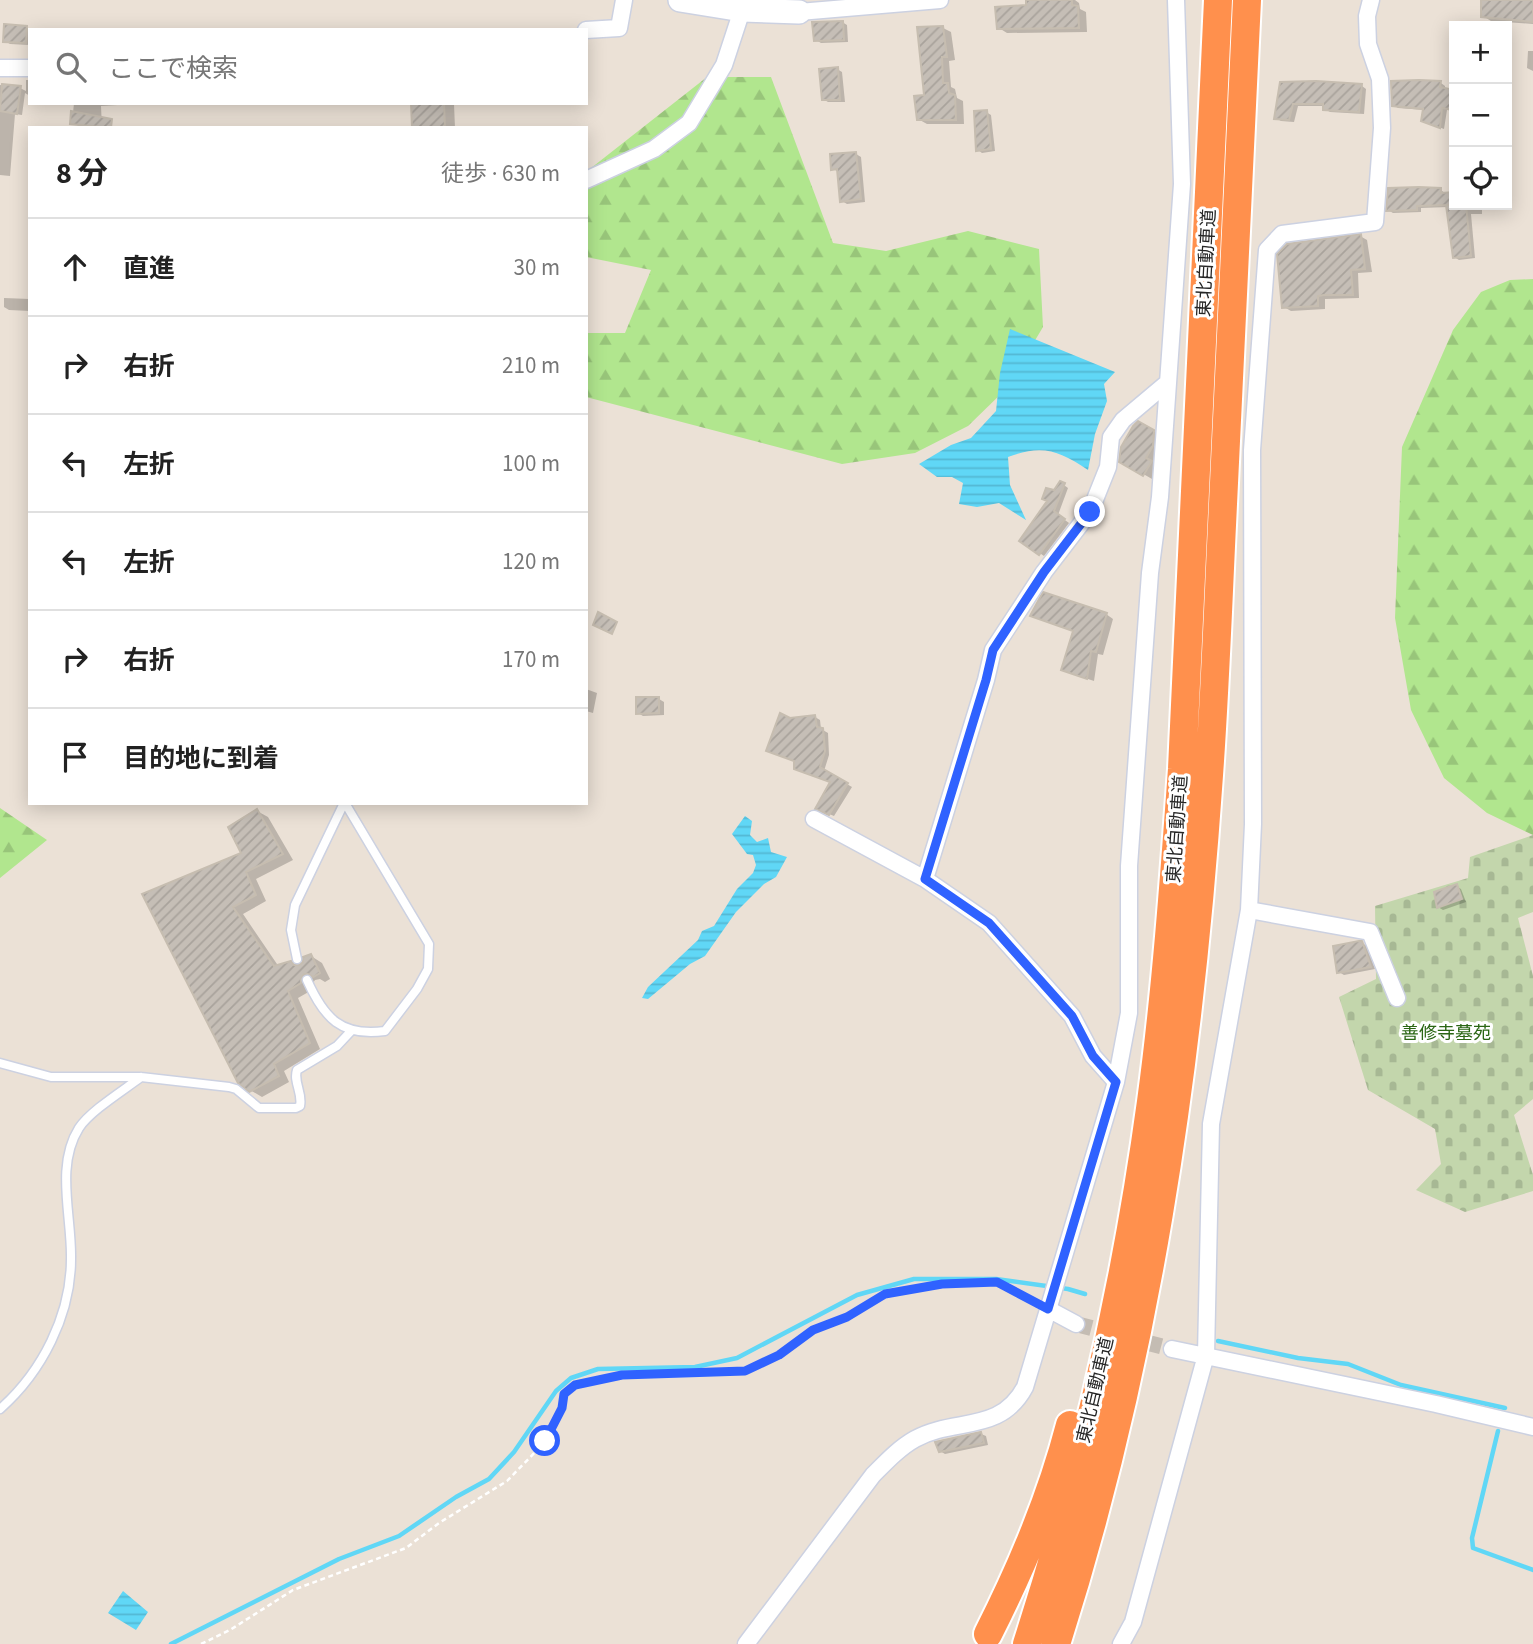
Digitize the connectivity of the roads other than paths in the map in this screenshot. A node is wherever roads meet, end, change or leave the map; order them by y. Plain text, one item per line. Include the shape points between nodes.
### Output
1 (624, 0) edge
2 (680, 0) edge
3 (940, 0) edge
4 (1176, 0) edge
5 (1218, 0) edge
6 (1247, 0) edge
7 (1371, 0) edge
8 (742, 10) junction
9 (799, 12) joint
10 (588, 30) edge
11 (0, 68) edge
12 (28, 68) edge
13 (588, 179) edge
14 (1167, 383) junction
15 (344, 805) edge
16 (346, 805) edge
17 (814, 819) dead end
18 (925, 879) junction
19 (1249, 910) junction
20 (298, 959) dead end
21 (307, 980) dead end
22 (1396, 998) dead end
23 (352, 1030) junction
24 (0, 1063) edge
25 (141, 1077) junction
26 (1116, 1082) junction
27 (1151, 1100) junction
28 (1048, 1309) junction
29 (1076, 1324) tunnel mouth
30 (1172, 1349) tunnel mouth
31 (1206, 1355) junction
32 (0, 1409) edge
33 (1533, 1427) edge
34 (988, 1634) dead end
35 (746, 1644) edge
36 (1027, 1644) edge
37 (1056, 1644) edge
38 (1121, 1644) edge

1 - 10 street via 619,28
2 - 8 street
3 - 9 street
4 - 14 street via 1182,184
5 - 27 highway, 東北自動車道 via 1182,769
6 - 37 highway, 東北自動車道 via 1209,772 1184,1044 1130,1369
7 - 19 street via 1368,44 1380,79 1382,128 1375,222 1282,233 1267,250 1252,450
8 - 9 street
8 - 13 street via 724,65 689,123 653,149
11 - 12 street
14 - 18 street via 1123,420 1111,437 1108,467 1090,512 993,650
14 - 26 street via 1129,866 1129,1013
15 - 20 lane via 295,905 291,930
16 - 23 lane via 429,944 428,968 385,1031 364,1034
17 - 18 street
18 - 26 street via 989,923 1072,1016 1093,1056
19 - 22 street via 1370,932
19 - 31 street via 1212,1124
21 - 23 lane via 330,1019
23 - 25 lane via 337,1046 298,1070 295,1077 302,1101 296,1108 259,1108 229,1087
24 - 25 lane via 51,1077
25 - 32 lane via 92,1114 73,1142 67,1161 71,1257 65,1305 37,1367
26 - 28 street
27 - 34 highway via 1128,1153 1099,1313 1066,1441 1038,1524
27 - 36 highway, 東北自動車道 via 1105,1350 1060,1539
28 - 29 street
28 - 35 street via 1026,1387 1009,1409 917,1438 897,1452 873,1475
30 - 31 street
31 - 33 street
31 - 38 street via 1133,1622

